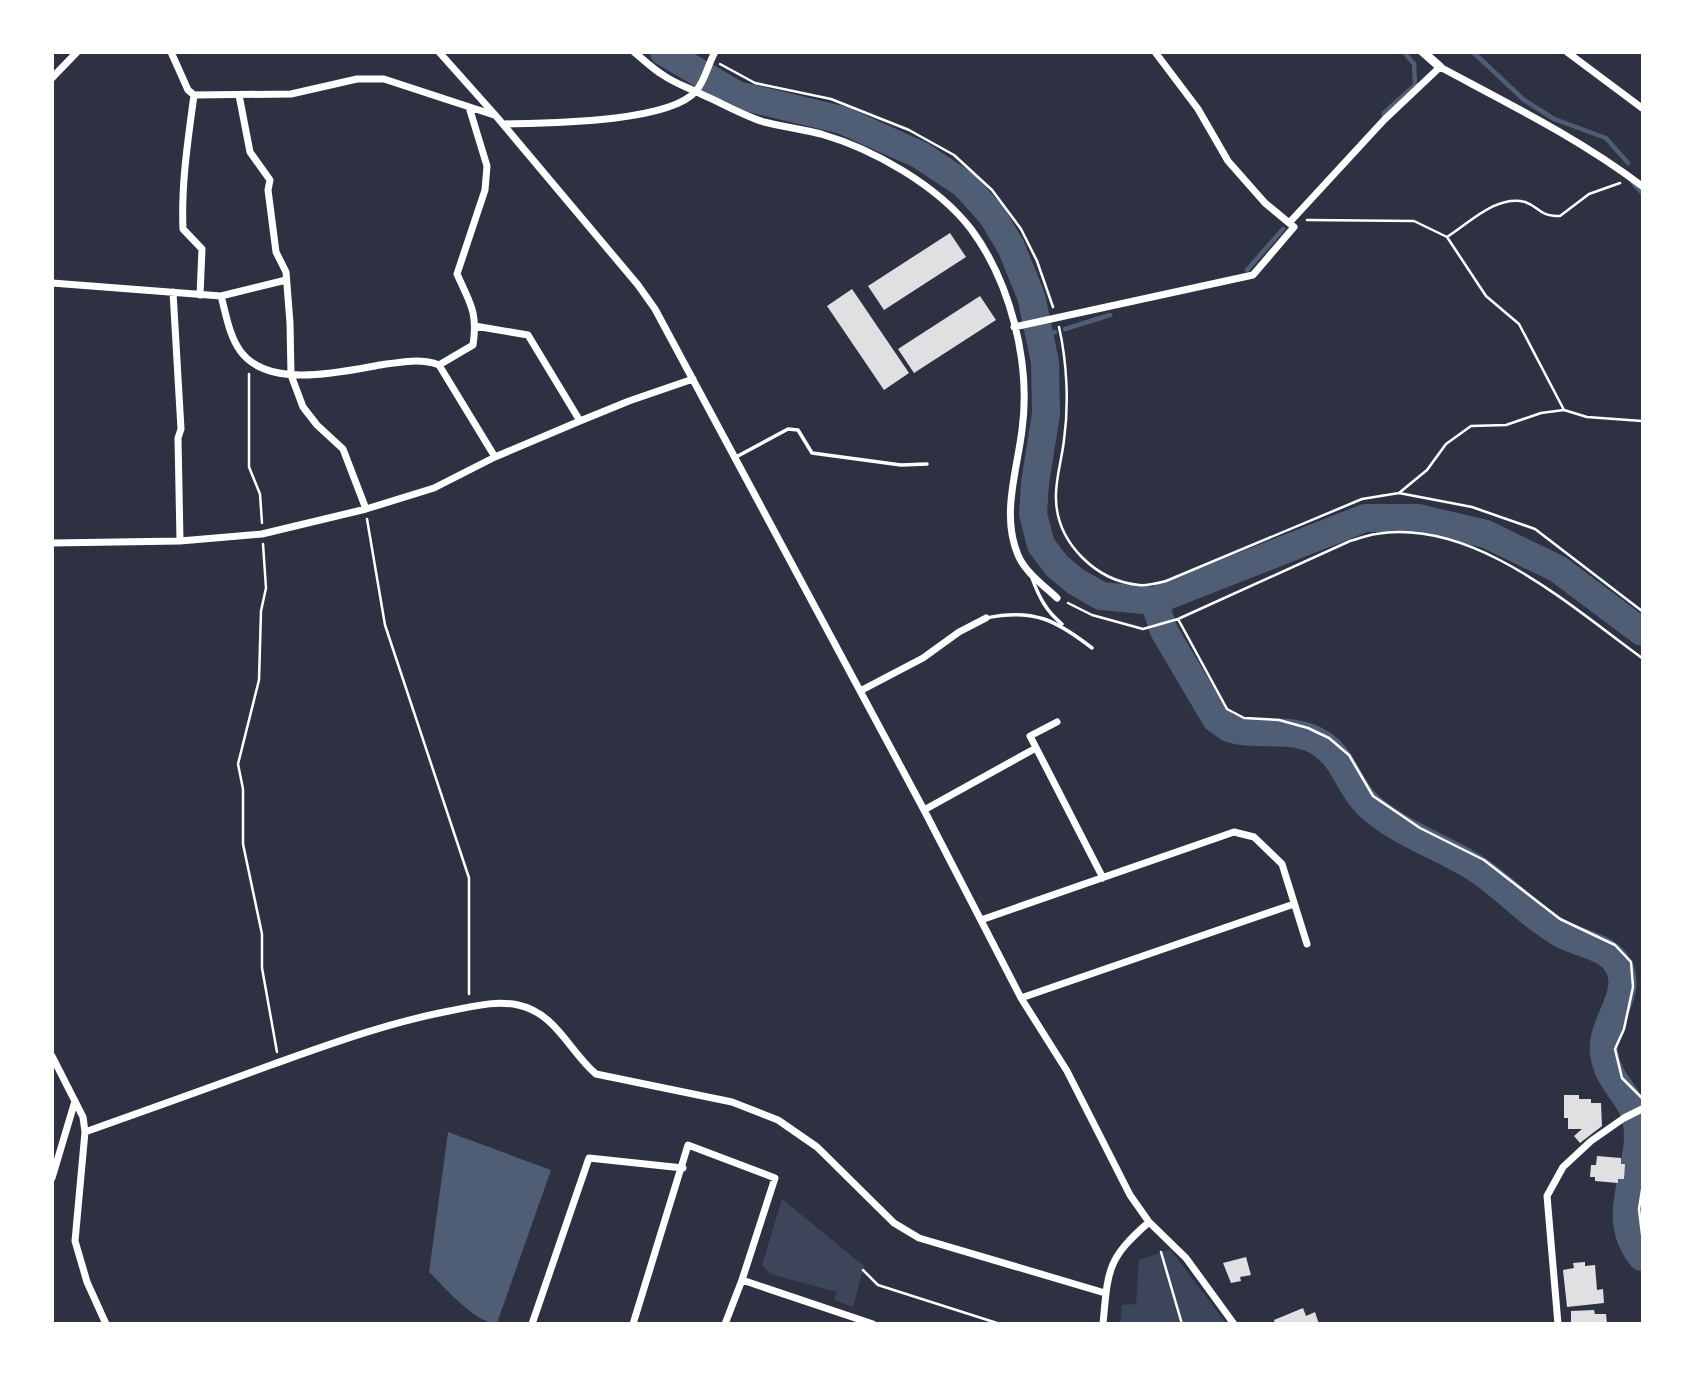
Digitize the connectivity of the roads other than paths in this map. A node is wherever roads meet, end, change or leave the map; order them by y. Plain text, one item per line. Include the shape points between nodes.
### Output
1 (77, 52) edge
2 (171, 52) edge
3 (439, 52) edge
4 (634, 52) edge
5 (1155, 52) edge
6 (1567, 52) edge
7 (714, 55) edge
8 (1429, 55) edge
9 (1440, 67) junction
10 (52, 78) edge
11 (696, 91) junction
12 (194, 95) junction
13 (239, 95) junction
14 (469, 107) junction
15 (1643, 108) edge
16 (496, 116) junction
17 (503, 124) junction
18 (1643, 186) edge
19 (1292, 225) junction
20 (286, 280) junction
21 (52, 284) edge
22 (173, 292) junction
23 (200, 295) junction
24 (221, 296) junction
25 (475, 326) junction
26 (1014, 327) junction
27 (439, 365) junction
28 (291, 375) junction
29 (693, 379) junction
30 (580, 421) junction
31 (495, 457) junction
32 (734, 457) junction
33 (927, 464) dead end
34 (366, 509) junction
35 (180, 541) junction
36 (52, 543) edge
37 (1031, 573) junction
38 (1057, 598) road end
39 (986, 618) joint
40 (1065, 626) junction
41 (1092, 648) dead end
42 (860, 691) junction
43 (1057, 722) dead end
44 (1037, 748) junction
45 (924, 810) junction
46 (1103, 878) junction
47 (1294, 904) junction
48 (981, 920) junction
49 (1307, 944) dead end
50 (1021, 998) junction
51 (52, 1056) edge
52 (75, 1100) junction
53 (1643, 1109) edge
54 (85, 1132) junction
55 (683, 1168) junction
56 (52, 1178) edge
57 (1149, 1222) junction
58 (742, 1280) junction
59 (1105, 1293) junction
60 (851, 1320) edge
61 (106, 1324) edge
62 (532, 1324) edge
63 (633, 1324) edge
64 (725, 1324) edge
65 (873, 1324) edge
66 (1103, 1324) edge
67 (1234, 1324) edge
68 (1558, 1324) edge

1 - 10 street
2 - 12 street
3 - 16 street
4 - 11 street via 664,77
5 - 19 street via 1198,109 1228,161 1265,203
6 - 15 street
7 - 11 street
8 - 9 street
9 - 18 street via 1608,160
9 - 19 street via 1384,120
11 - 17 street via 635,117
11 - 26 street via 764,122 854,145 944,200 971,229 992,264
12 - 13 street
12 - 23 street via 185,155 183,229 202,249
13 - 14 street via 291,94 357,79 384,79
13 - 20 street via 250,152 270,180 276,252
14 - 16 street
14 - 25 street via 487,166 482,201 457,274 474,307
16 - 17 street
17 - 29 street via 638,285
19 - 26 street via 1253,275
20 - 24 street
20 - 28 street
21 - 22 street
22 - 23 street
22 - 35 street via 181,429
23 - 24 street
24 - 28 street via 239,350 251,363
25 - 27 street via 473,345
25 - 30 street via 528,335
26 - 37 street via 1025,399 1010,499 1012,535 1019,557
27 - 28 street via 407,361
27 - 31 street
28 - 34 street via 303,407 343,449
29 - 30 street
29 - 32 street
30 - 31 street
31 - 34 street via 434,488
32 - 33 lane via 788,429 798,430 812,453
32 - 42 street
34 - 35 street via 262,534
35 - 36 street
37 - 38 street
37 - 40 lane via 1040,598
39 - 40 lane via 1007,613 1029,615
39 - 42 street
40 - 41 lane
42 - 45 street
43 - 44 street via 1030,736
44 - 45 street
44 - 46 street
45 - 48 street
46 - 47 street via 1234,832 1254,837 1282,864
46 - 48 street
47 - 49 street
47 - 50 street
48 - 50 street
50 - 57 street via 1067,1071 1130,1195
51 - 52 street
52 - 54 street
52 - 56 street
53 - 68 street via 1591,1141 1563,1167 1547,1196
54 - 59 street via 410,1018 487,1004 516,1004 551,1022 596,1074 732,1102 779,1120 817,1147 894,1223 919,1238
54 - 61 street via 75,1241
55 - 58 street via 688,1145 775,1178
55 - 62 street via 589,1158
55 - 63 street
57 - 59 street via 1124,1244 1109,1269
57 - 67 street via 1186,1258
58 - 60 street
58 - 64 street
59 - 66 street
60 - 65 street

